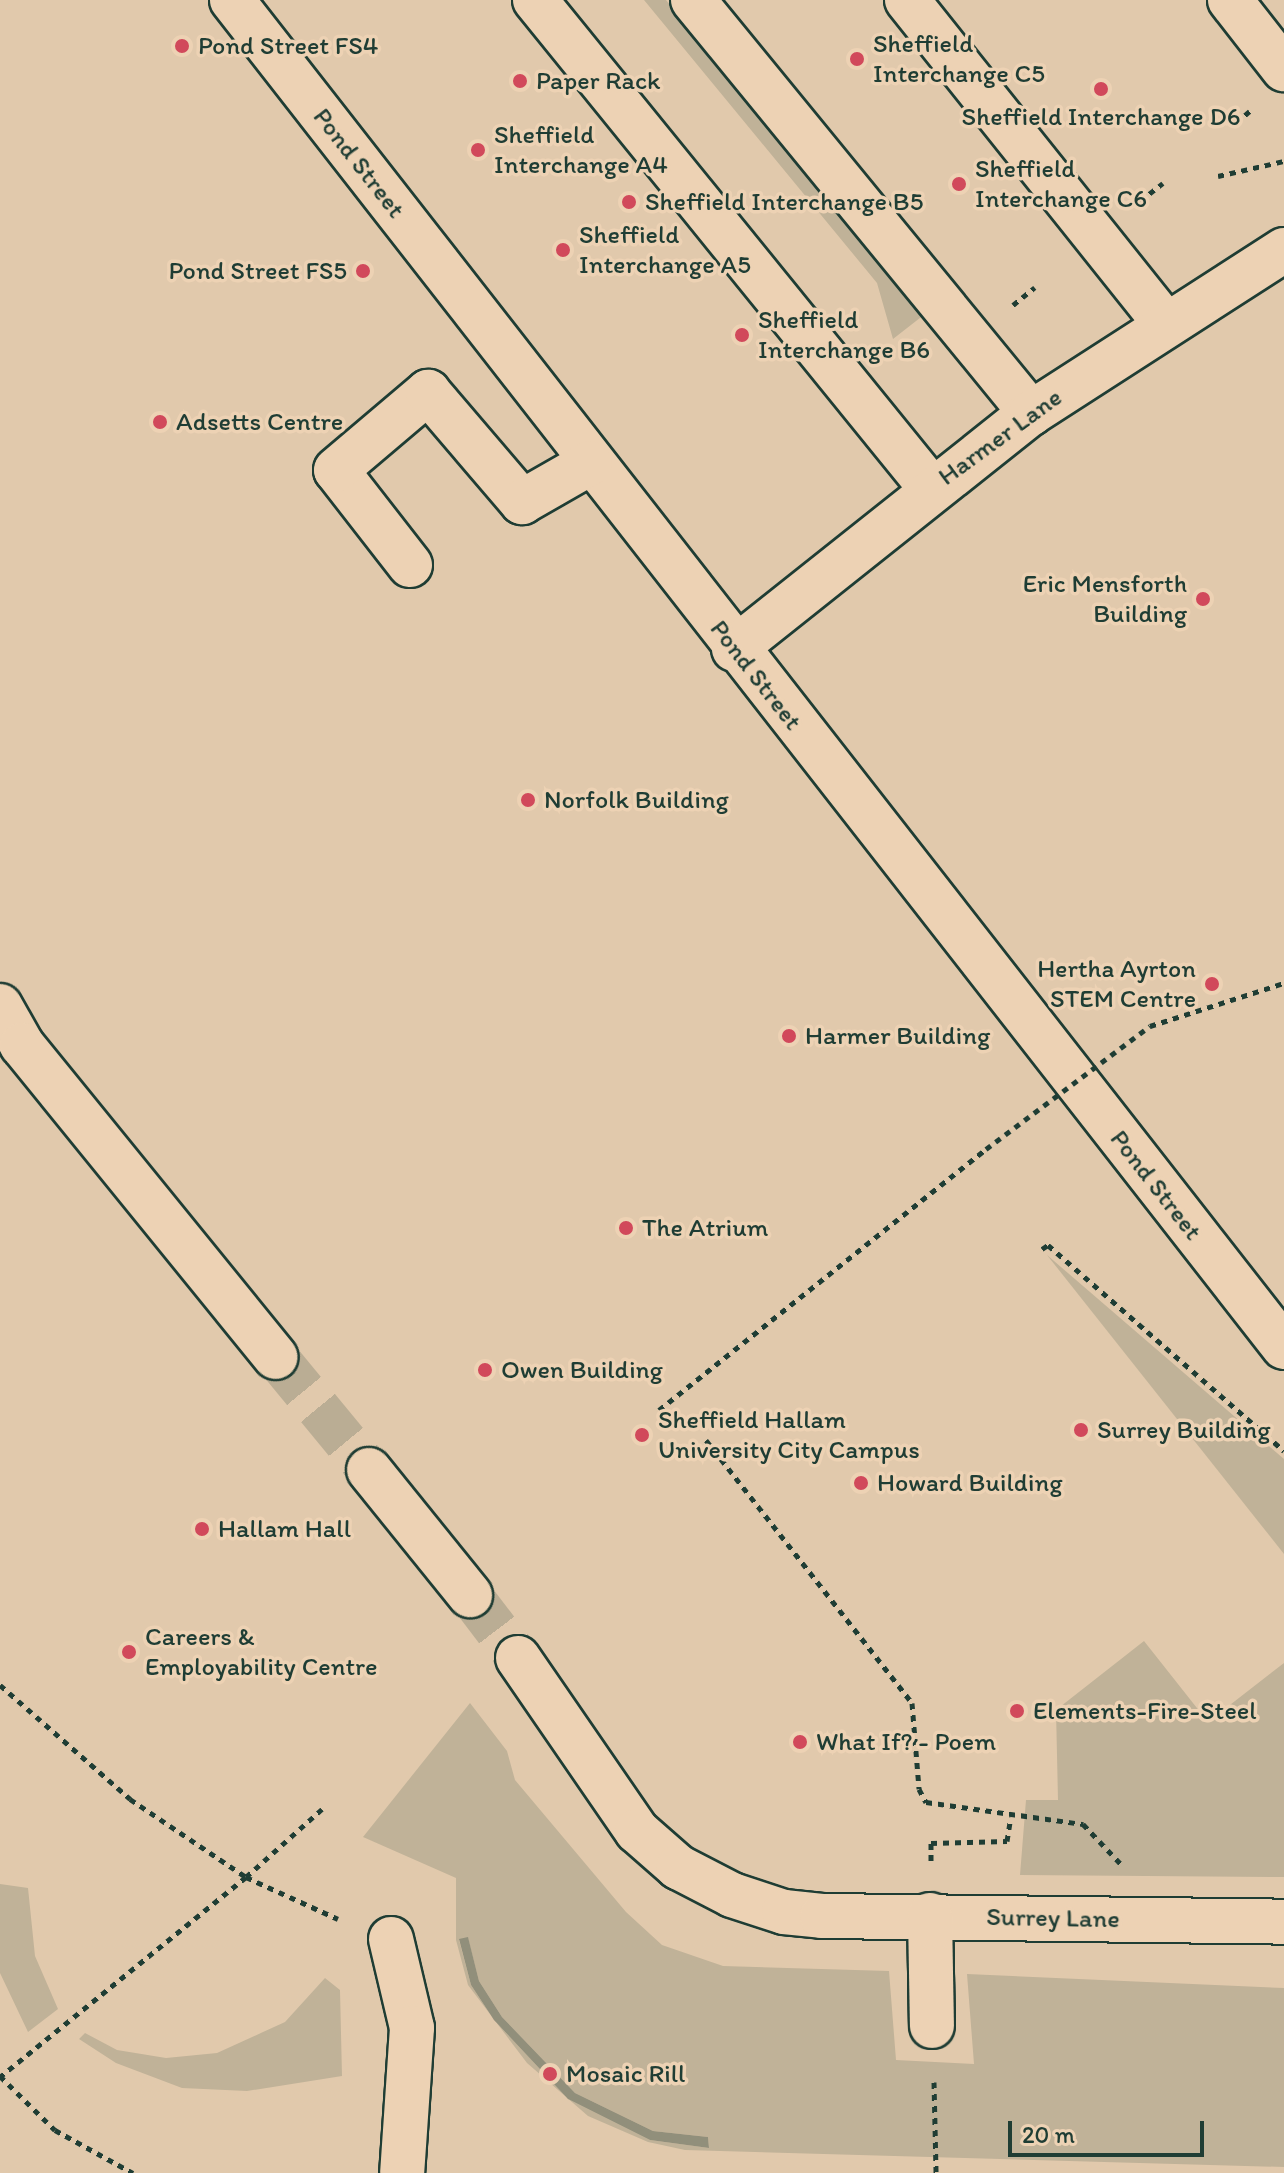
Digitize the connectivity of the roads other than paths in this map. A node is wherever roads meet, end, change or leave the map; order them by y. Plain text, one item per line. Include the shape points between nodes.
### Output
1 (232, 0) edge
2 (535, 0) edge
3 (693, 0) edge
4 (907, 0) edge
5 (1230, 0) edge
6 (1284, 69) edge
7 (1284, 250) edge
8 (1164, 322) junction
9 (1031, 413) junction
10 (590, 463) junction
11 (930, 487) junction
12 (410, 565) dead end
13 (734, 649) junction
14 (0, 1006) edge
15 (1284, 1347) edge
16 (276, 1357) tunnel mouth
17 (369, 1470) tunnel mouth
18 (470, 1595) tunnel mouth
19 (518, 1658) tunnel mouth
20 (930, 1915) junction
21 (1284, 1922) edge
22 (391, 1939) road end
23 (932, 2026) road end
24 (402, 2173) edge

1 - 10 street, Pond Street
2 - 11 street
3 - 9 street
4 - 8 street
5 - 6 street
7 - 8 street, Harmer Lane
8 - 9 street, Harmer Lane
9 - 11 street, Harmer Lane
10 - 12 street via 522,502 428,392 336,470
10 - 13 street, Pond Street
11 - 13 street, Harmer Lane
13 - 15 street, Pond Street
14 - 16 street via 22,1045
17 - 18 street
19 - 20 street, Surrey Lane via 637,1831 678,1867 771,1908 822,1916
20 - 21 street, Surrey Lane
20 - 23 street
22 - 24 street via 412,2028

